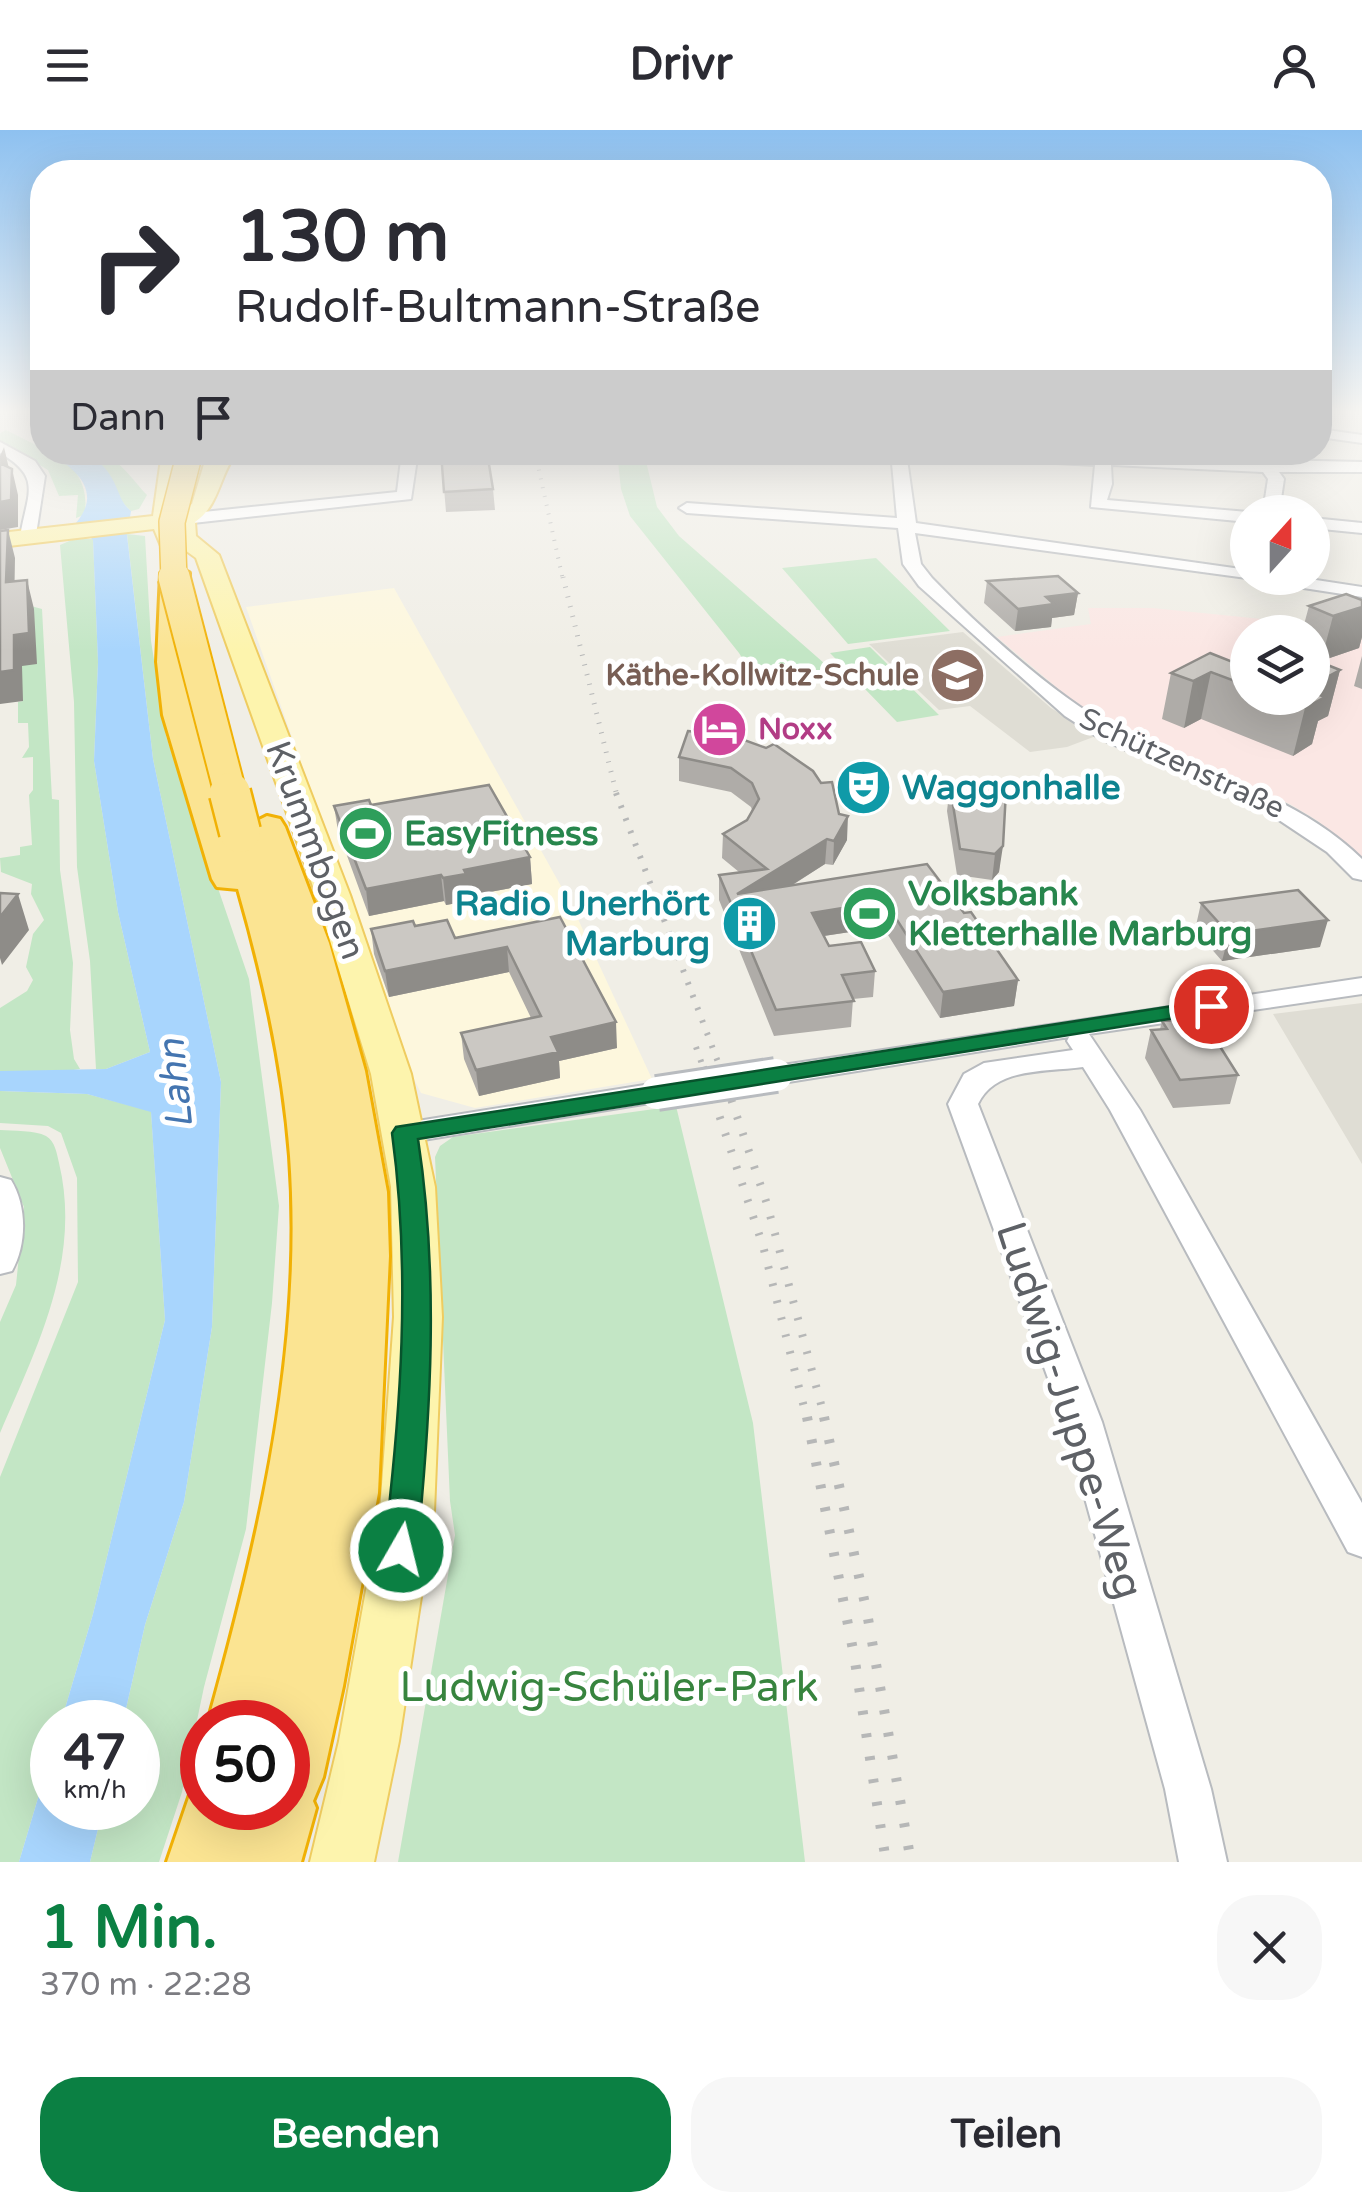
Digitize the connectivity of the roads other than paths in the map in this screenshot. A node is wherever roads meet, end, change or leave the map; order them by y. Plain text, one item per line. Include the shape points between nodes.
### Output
1 (37, 490) edge
2 (174, 490) edge
3 (177, 490) edge
4 (196, 490) edge
5 (202, 490) edge
6 (323, 490) edge
7 (903, 490) edge
8 (1102, 490) edge
9 (687, 508) dead end
10 (1230, 516) edge
11 (177, 518) junction
12 (908, 525) junction
13 (1330, 525) edge
14 (1362, 528) edge
15 (35, 536) junction
16 (0, 540) edge
17 (177, 550) junction
18 (1230, 571) edge
19 (214, 572) junction
20 (1330, 587) edge
21 (1362, 592) edge
22 (242, 832) junction
23 (1362, 873) edge
24 (1362, 986) edge
25 (1082, 1043) junction
26 (405, 1133) junction
27 (1, 1191) edge
28 (0, 1261) edge
29 (1362, 1540) edge
30 (247, 1700) edge
31 (307, 1700) edge
32 (212, 1830) edge
33 (274, 1830) edge
34 (202, 1862) edge
35 (265, 1862) edge
36 (342, 1862) edge
37 (1203, 1862) edge

1 - 15 street
2 - 22 highway, bridge via 172,574
3 - 11 main road
4 - 11 main road
5 - 22 highway via 195,521 197,585
6 - 11 street
7 - 12 street, Schützenstraße
8 - 10 street via 1098,504
9 - 12 street
11 - 15 main road
11 - 17 main road via 168,539
11 - 19 main road, Krummbogen via 184,539 207,554
12 - 18 street
12 - 23 street, Schützenstraße via 908,556 921,577 1053,697 1120,739 1283,808
13 - 14 street
15 - 16 main road
17 - 19 main road
17 - 22 highway via 172,666 179,712
19 - 26 main road, Krummbogen via 368,995
20 - 21 street
22 - 30 highway via 311,1137 317,1256 292,1506
22 - 31 highway via 308,944 342,1072 362,1192 348,1492
24 - 25 street
25 - 26 street, bridge via 776,1075
25 - 29 street
25 - 37 street, Ludwig-Juppe-Weg via 974,1080 963,1104 1083,1422
26 - 36 main road, Krummbogen via 418,1300 410,1478 370,1741
27 - 28 street via 8,1212
32 - 34 highway
33 - 35 highway

